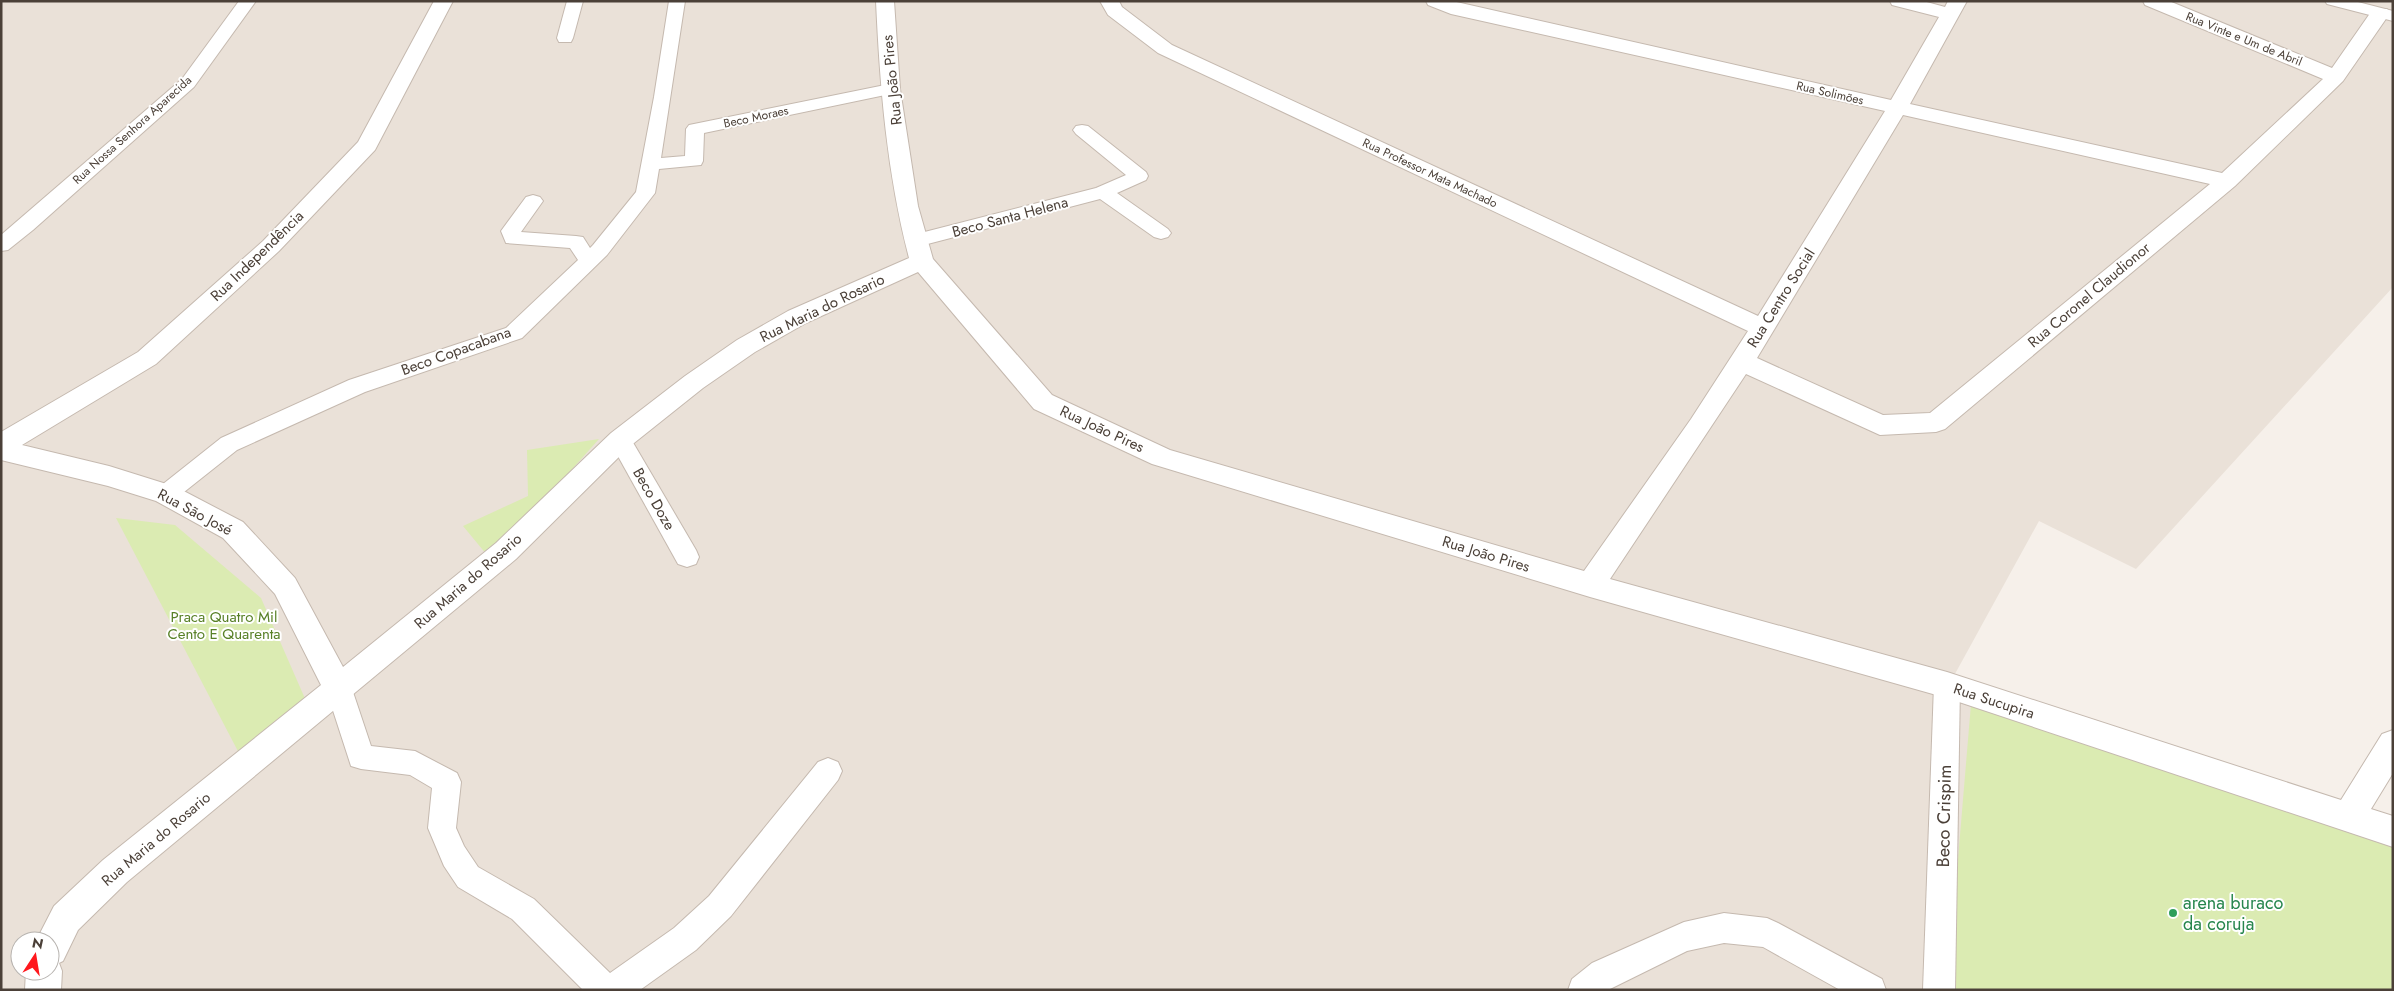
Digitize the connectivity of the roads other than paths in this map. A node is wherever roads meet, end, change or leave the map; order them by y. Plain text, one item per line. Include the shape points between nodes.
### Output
1 (248, 1) edge
2 (444, 1) edge
3 (575, 1) edge
4 (677, 1) edge
5 (885, 1) edge
6 (1109, 1) edge
7 (1434, 1) edge
8 (1899, 1) edge
9 (2152, 1) edge
10 (2333, 1) edge
11 (1954, 8) edge
12 (2386, 15) edge
13 (565, 38) dead end
14 (2336, 77) junction
15 (890, 89) junction
16 (1897, 108) junction
17 (1082, 130) dead end
18 (651, 164) junction
19 (2227, 181) junction
20 (1103, 192) junction
21 (533, 201) dead end
22 (1, 222) edge
23 (26, 226) junction
24 (1161, 233) dead end
25 (1, 245) edge
26 (919, 251) junction
27 (589, 261) junction
28 (1763, 328) junction
29 (1741, 361) junction
30 (620, 440) junction
31 (1, 445) edge
32 (1, 450) edge
33 (166, 494) junction
34 (687, 557) dead end
35 (1590, 585) junction
36 (1947, 685) junction
37 (339, 689) junction
38 (2393, 744) edge
39 (828, 771) dead end
40 (2348, 816) junction
41 (2393, 832) edge
42 (59, 931) edge
43 (605, 990) edge
44 (613, 990) edge
45 (1584, 990) edge
46 (1871, 990) edge
47 (1939, 990) edge

1 - 23 lane, Rua Nossa Senhora Aparecida via 188,83
2 - 31 street, Rua Independência via 367,145 271,246 147,358
3 - 13 lane
4 - 18 lane, Beco Copacabana
5 - 15 street, Rua João Pires
6 - 28 street, Rua Professor Mata Machado via 1115,11 1165,50
7 - 16 street, Rua Solimões via 1450,8
8 - 11 street
9 - 14 street, Rua Vinte e Um de Abril
10 - 12 lane
11 - 16 street, Rua Centro Social
12 - 14 street, Rua Coronel Claudionor
14 - 19 street, Rua Coronel Claudionor
15 - 18 lane, Beco Moraes via 695,129 694,161
15 - 26 street, Rua João Pires via 907,206
16 - 19 street, Rua Solimões
16 - 28 street, Rua Centro Social
17 - 20 lane, Beco Santa Helena via 1139,176
18 - 27 lane, Beco Copacabana via 644,193
19 - 29 street, Rua Coronel Claudionor via 1936,422 1880,425
20 - 24 lane
20 - 26 lane, Beco Santa Helena
21 - 27 lane via 511,231 513,238 576,242
22 - 23 lane
23 - 25 lane, Rua Nossa Senhora Aparecida
26 - 30 street, Rua Maria do Rosario via 746,346
26 - 35 street, Rua João Pires via 1042,402 1161,457
27 - 33 lane, Beco Copacabana via 514,332 357,386 229,444
28 - 29 street, Rua Centro Social
29 - 35 street, Rua Centro Social
30 - 34 lane, Beco Doze
30 - 37 street, Rua Maria do Rosario via 506,551
32 - 33 street, Rua São José via 109,476
33 - 37 street, Rua São José via 233,530 286,586
35 - 36 street, Rua Sucupira
36 - 40 street, Rua Sucupira
36 - 47 lane, Beco Crispim
37 - 42 street, Rua Maria do Rosario via 115,871 66,918
37 - 43 lane via 361,757 415,763 447,782 442,828 454,856 468,877 523,910
38 - 40 street
39 - 44 lane via 720,906 685,939
40 - 41 street, Rua Sucupira
45 - 46 lane via 1603,974 1684,937 1724,928 1767,933

